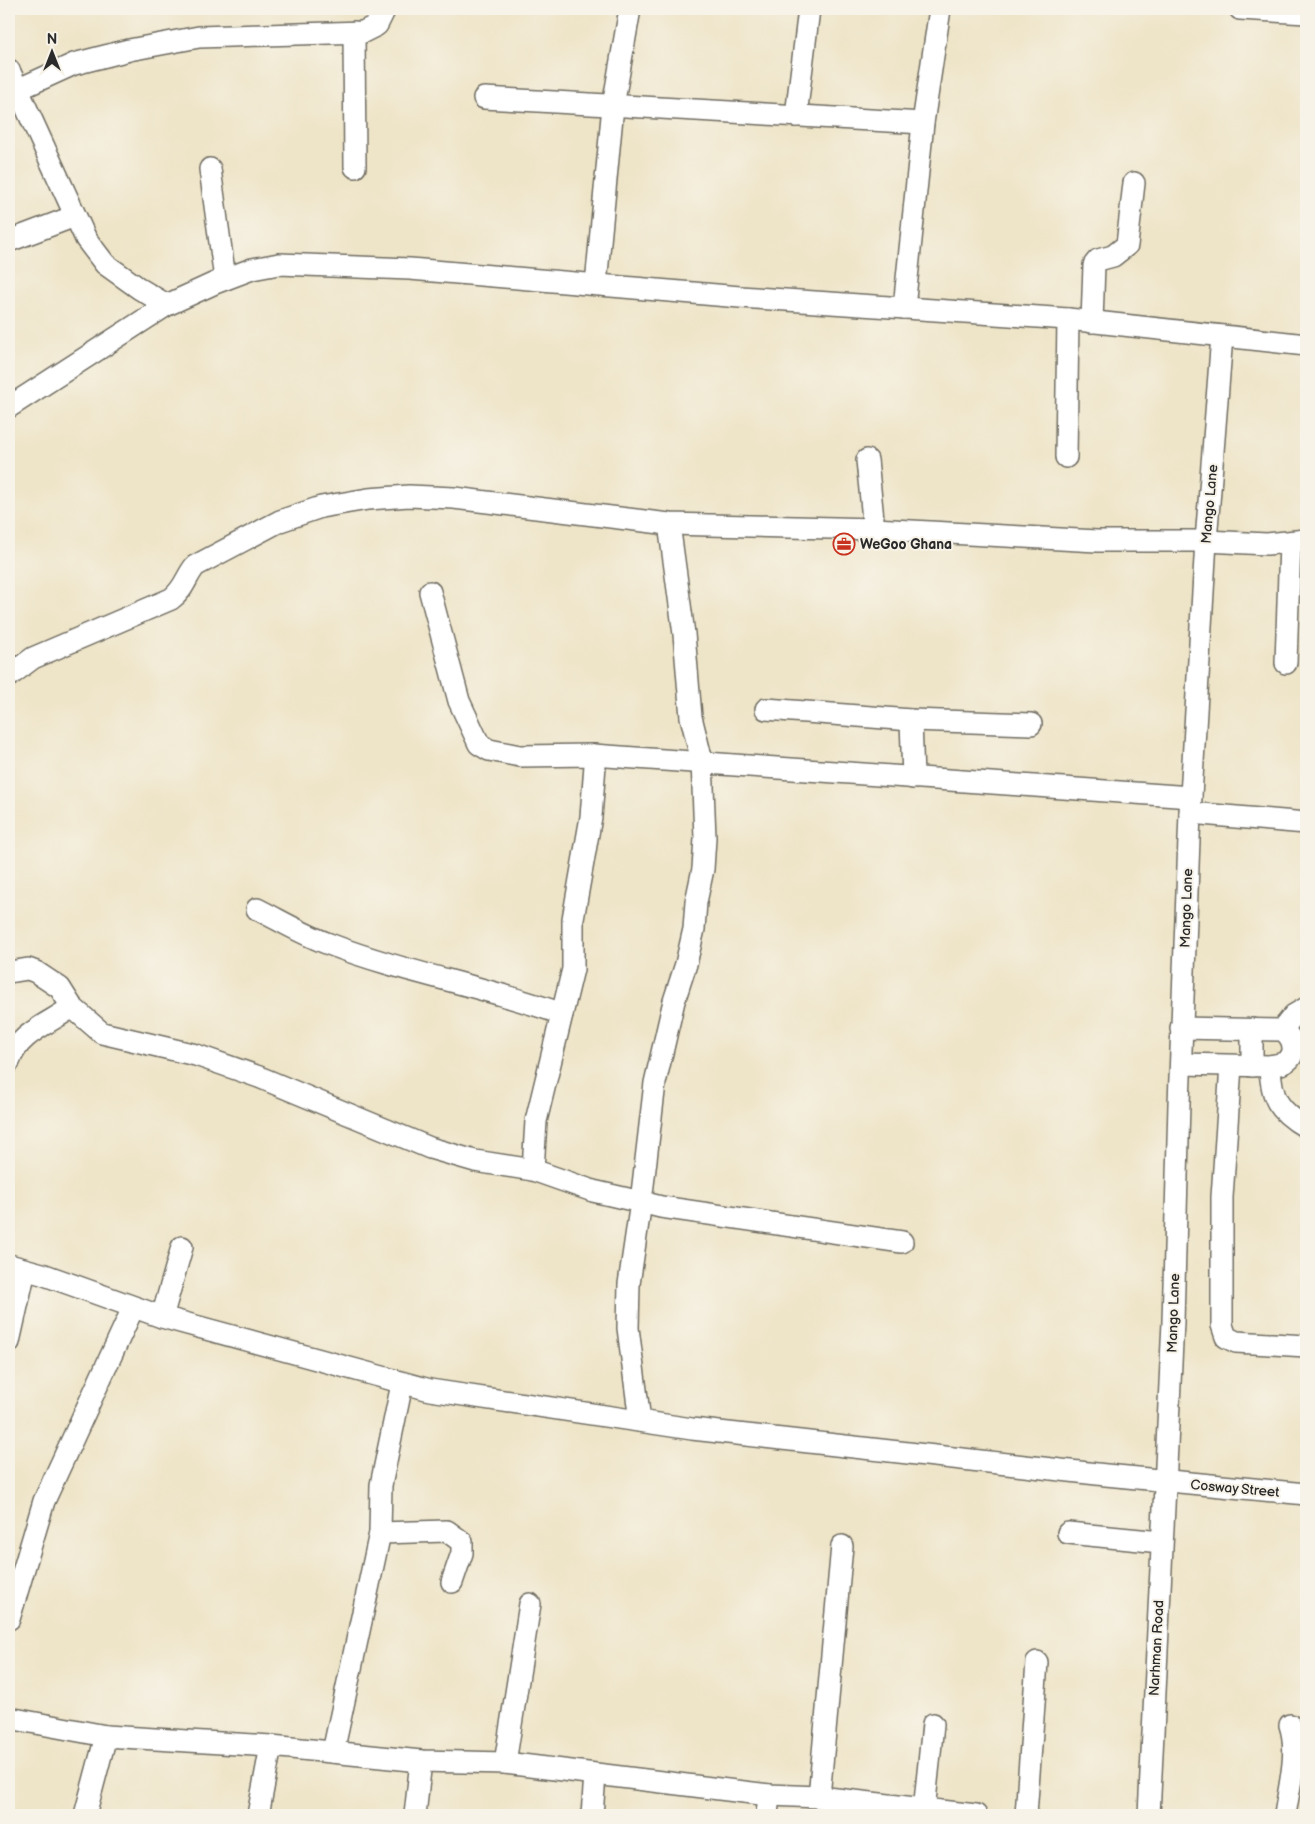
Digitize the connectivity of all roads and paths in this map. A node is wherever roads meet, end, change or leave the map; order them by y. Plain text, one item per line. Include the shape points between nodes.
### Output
1 (384, 9) edge
2 (630, 9) edge
3 (809, 9) edge
4 (940, 9) edge
5 (1240, 9) edge
6 (1306, 14) edge
7 (354, 32) junction
8 (9, 70) edge
9 (17, 90) junction
10 (484, 98) dead end
11 (613, 106) junction
12 (796, 116) junction
13 (923, 123) junction
14 (355, 167) dead end
15 (210, 169) dead end
16 (1134, 183) dead end
17 (75, 216) junction
18 (9, 241) edge
19 (225, 279) junction
20 (596, 284) junction
21 (167, 305) junction
22 (904, 308) junction
23 (1068, 320) junction
24 (1092, 322) junction
25 (1222, 336) junction
26 (1306, 345) edge
27 (9, 407) edge
28 (1066, 457) dead end
29 (867, 460) dead end
30 (669, 524) junction
31 (874, 529) junction
32 (1206, 541) junction
33 (1298, 542) edge
34 (430, 592) dead end
35 (1286, 663) dead end
36 (9, 676) edge
37 (766, 709) dead end
38 (910, 720) junction
39 (1031, 724) dead end
40 (593, 755) junction
41 (702, 761) junction
42 (913, 778) junction
43 (1191, 805) junction
44 (1306, 823) edge
45 (257, 909) dead end
46 (9, 972) edge
47 (72, 1007) junction
48 (1306, 1008) edge
49 (562, 1014) junction
50 (1181, 1028) junction
51 (1252, 1030) junction
52 (1282, 1030) junction
53 (9, 1062) edge
54 (1181, 1064) junction
55 (1251, 1066) junction
56 (1306, 1127) edge
57 (532, 1170) junction
58 (641, 1202) junction
59 (902, 1242) dead end
60 (182, 1247) dead end
61 (17, 1267) edge
62 (133, 1308) junction
63 (162, 1317) junction
64 (9, 1342) edge
65 (1306, 1346) edge
66 (402, 1384) junction
67 (640, 1421) junction
68 (1164, 1481) junction
69 (1306, 1494) edge
70 (380, 1533) junction
71 (1068, 1533) dead end
72 (1161, 1542) junction
73 (842, 1546) dead end
74 (452, 1582) dead end
75 (530, 1604) dead end
76 (9, 1620) edge
77 (1037, 1662) dead end
78 (9, 1718) edge
79 (933, 1724) dead end
80 (1290, 1725) dead end
81 (106, 1736) junction
82 (271, 1746) junction
83 (333, 1752) junction
84 (421, 1761) junction
85 (505, 1764) junction
86 (595, 1775) junction
87 (819, 1798) junction
88 (768, 1805) edge
89 (924, 1810) junction
90 (85, 1815) edge
91 (258, 1815) edge
92 (415, 1815) edge
93 (592, 1815) edge
94 (964, 1815) edge
95 (1026, 1815) edge
96 (1149, 1815) edge
97 (1285, 1815) edge

1 - 7 street via 377,25 364,32
2 - 11 street
3 - 12 street
4 - 13 street
5 - 6 street
7 - 9 street via 199,37 74,64
7 - 14 street
8 - 9 street
9 - 17 street
10 - 11 street
11 - 12 street
11 - 20 street
12 - 13 street
13 - 22 street
15 - 19 street
16 - 24 street via 1127,244 1113,256 1098,260 1094,266
17 - 18 street
17 - 21 street via 86,239 105,264
19 - 20 street via 279,264 306,264
19 - 21 street
20 - 22 street
21 - 27 street
22 - 23 street
23 - 24 street
23 - 28 street
24 - 25 street
25 - 26 street
25 - 32 street, Mango Lane
29 - 31 street
30 - 31 street
30 - 36 street via 454,498 409,496 321,507 280,521 195,566 181,590 171,599 33,658
30 - 41 street via 691,717
31 - 32 street via 1097,541
32 - 33 street
32 - 43 street, Mango Lane
33 - 35 street
34 - 40 street via 458,701 479,744 489,750 520,756
37 - 38 street
38 - 39 street
38 - 42 street
40 - 41 street
40 - 49 street via 591,817 573,919 573,969
41 - 42 street
41 - 58 street via 705,809 703,869 688,955 655,1083
42 - 43 street
43 - 44 street
43 - 50 street, Mango Lane
45 - 49 street via 327,944 515,997
46 - 47 street via 28,969 36,972 60,988
47 - 53 street via 23,1037 12,1050
47 - 57 street via 102,1033 196,1054 430,1148 475,1161
48 - 52 street via 1294,1015
49 - 57 street via 536,1121
50 - 51 street
50 - 54 street, Mango Lane
51 - 52 street
51 - 55 street
52 - 55 street via 1289,1034 1293,1054 1285,1063
54 - 55 street
54 - 68 street, Mango Lane via 1173,1322
55 - 56 street via 1271,1083 1279,1106
55 - 65 street via 1224,1144 1222,1325 1226,1337 1236,1342
57 - 58 street via 593,1191
58 - 59 street
58 - 67 street via 629,1284 628,1328
60 - 63 street
61 - 62 street, Cosway Street
61 - 64 street
62 - 63 street, Cosway Street
62 - 76 street via 44,1501
63 - 66 street, Cosway Street
66 - 67 street, Cosway Street
66 - 70 street via 381,1484
67 - 68 street, Cosway Street
68 - 69 street, Cosway Street
68 - 72 street, Narhman Road
70 - 74 street via 447,1531 454,1535 462,1542 462,1552
70 - 83 street
71 - 72 street
72 - 96 street, Narhman Road
73 - 87 street
75 - 85 street
77 - 95 street
78 - 81 street
79 - 89 street
80 - 97 street via 1293,1750
81 - 82 street
81 - 90 street
82 - 83 street
82 - 91 street
83 - 84 street
84 - 85 street
84 - 92 street
85 - 86 street
86 - 88 street
86 - 93 street
87 - 88 street
87 - 89 street
89 - 94 street

